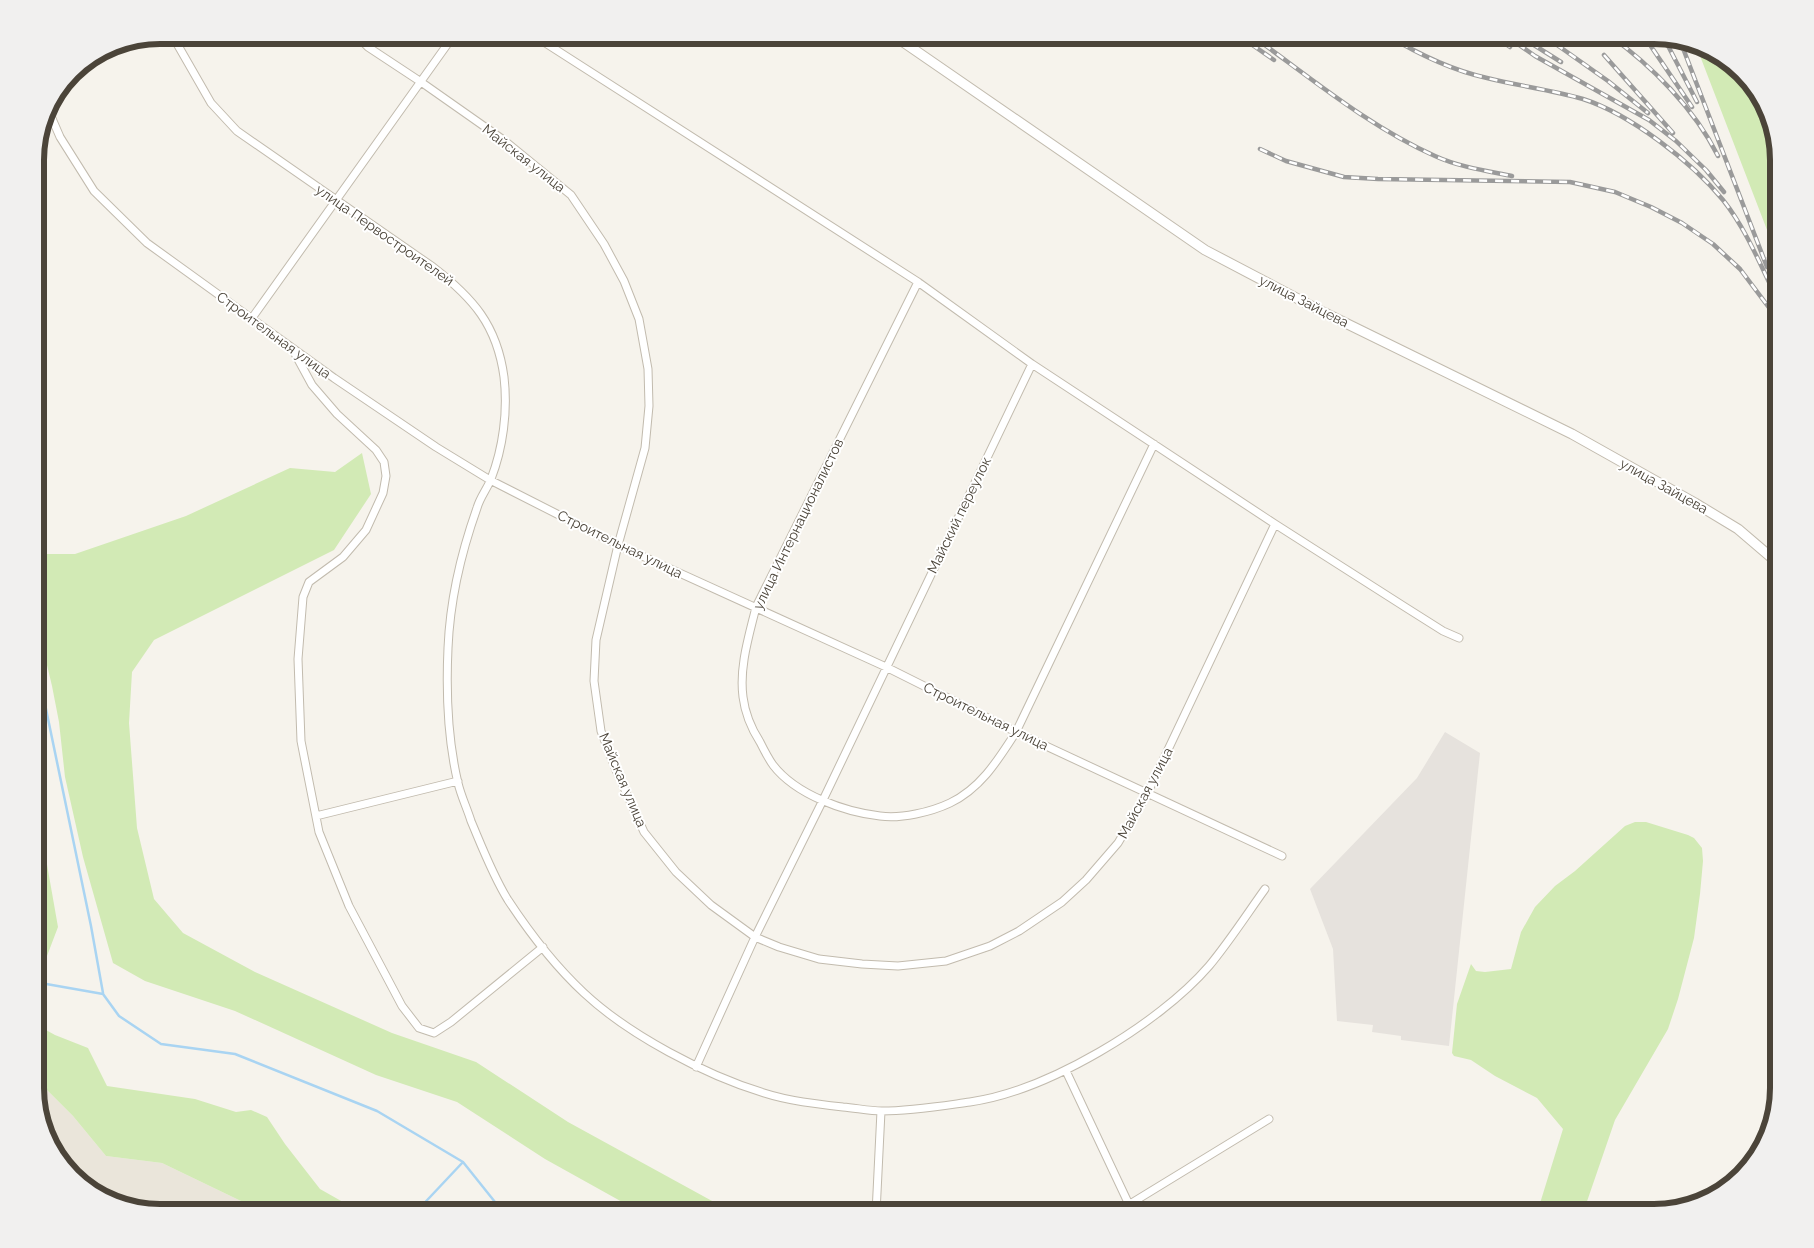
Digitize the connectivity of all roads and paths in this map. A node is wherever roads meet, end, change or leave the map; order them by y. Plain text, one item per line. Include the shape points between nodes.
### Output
1 (177, 44) edge
2 (365, 44) edge
3 (448, 44) edge
4 (547, 44) edge
5 (906, 44) edge
6 (421, 82) junction
7 (52, 118) edge
8 (337, 200) junction
9 (918, 282) junction
10 (252, 318) junction
11 (292, 348) junction
12 (1032, 364) junction
13 (1154, 444) junction
14 (490, 480) junction
15 (1275, 524) junction
16 (618, 545) junction
17 (1770, 556) edge
18 (756, 607) junction
19 (1459, 638) dead end
20 (886, 667) junction
21 (1016, 732) junction
22 (458, 781) junction
23 (1147, 794) junction
24 (823, 800) junction
25 (316, 816) junction
26 (1282, 856) dead end
27 (1265, 889) dead end
28 (755, 937) junction
29 (543, 947) junction
30 (696, 1067) junction
31 (1066, 1070) junction
32 (881, 1111) junction
33 (1268, 1119) dead end
34 (876, 1204) edge
35 (1130, 1204) joint

1 - 8 street, улица Первостроителей via 211,103 237,131
2 - 6 street, Майская улица
3 - 6 street
4 - 9 street
5 - 17 street, улица Зайцева via 1204,250 1572,434 1738,529
6 - 8 street
6 - 16 street, Майская улица via 505,141 571,195 624,281 638,319 648,369 649,406 645,448
7 - 10 street, Строительная улица via 60,137 94,192 147,244
8 - 10 street
8 - 14 street, улица Первостроителей via 433,266 460,288 484,318 497,344 504,379 502,443
9 - 12 street
9 - 18 street, улица Интернационалистов
10 - 11 street, Строительная улица
11 - 14 street, Строительная улица
11 - 25 street via 312,385 337,414 376,450 384,462 386,476 383,493 366,530 343,557 309,582 303,597 298,660 301,741
12 - 13 street
12 - 20 street, Майский переулок
13 - 15 street
13 - 21 street, улица Интернационалистов
14 - 16 street, Строительная улица
14 - 22 street, улица Первостроителей via 478,502 465,544 451,610 448,710
15 - 19 street via 1405,608
15 - 23 street, Майская улица
16 - 18 street, Строительная улица
16 - 28 street, Майская улица via 596,640 594,681 602,731 644,832 676,872 711,905
18 - 20 street, Строительная улица
18 - 24 street, улица Интернационалистов via 742,676 750,726 774,766 796,786
20 - 21 street, Строительная улица
20 - 24 street, Майский переулок
21 - 23 street, Строительная улица
21 - 24 street, улица Интернационалистов via 993,769 976,786 951,803 919,814 882,817
22 - 25 street
22 - 29 street, улица Первостроителей via 483,851 503,890
23 - 26 street, Строительная улица
23 - 28 street, Майская улица via 1118,843 1086,880 1062,902 990,946 946,961 898,966 819,959
24 - 28 street, Майский переулок
25 - 29 street via 319,832 349,906 402,1006 419,1028 434,1033 451,1022
27 - 31 street, улица Первостроителей via 1209,966 1175,1000 1129,1033
28 - 30 street, Майский переулок
29 - 30 street, улица Первостроителей via 584,993 623,1023
30 - 32 street, улица Первостроителей via 764,1093 813,1104
31 - 32 street, улица Первостроителей via 986,1100
31 - 35 street
32 - 34 street
33 - 35 street

